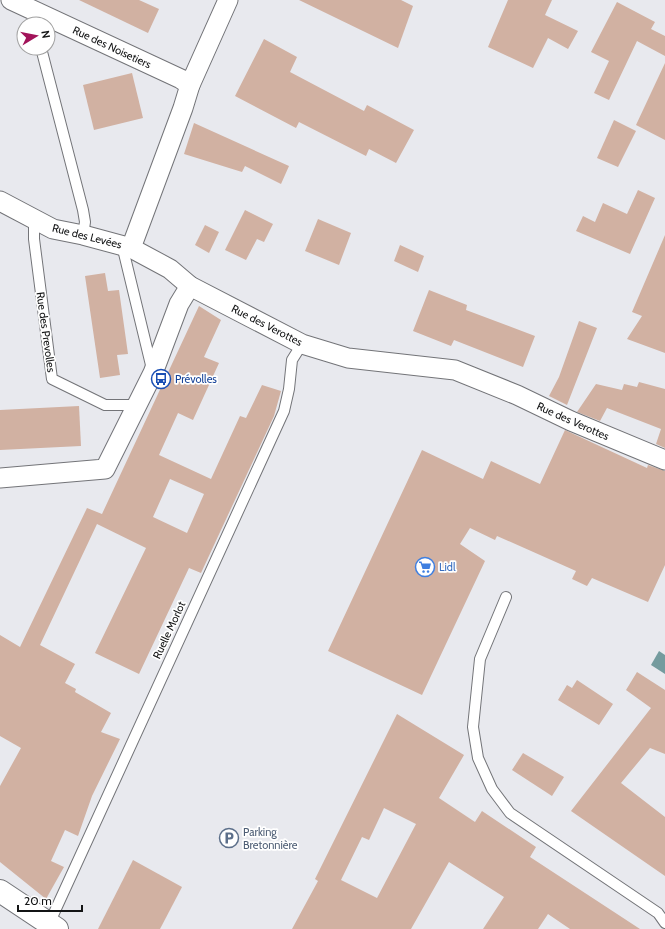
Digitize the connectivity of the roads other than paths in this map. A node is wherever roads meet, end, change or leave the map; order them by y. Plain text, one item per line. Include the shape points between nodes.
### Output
1 (12, 0) edge
2 (228, 0) edge
3 (34, 16) edge
4 (56, 26) edge
5 (42, 56) edge
6 (190, 85) junction
7 (0, 201) edge
8 (34, 220) junction
9 (83, 235) junction
10 (126, 247) junction
11 (190, 286) junction
12 (302, 344) junction
13 (153, 373) junction
14 (136, 405) junction
15 (665, 460) edge
16 (0, 478) edge
17 (506, 597) dead end
18 (0, 891) edge
19 (665, 922) edge
20 (53, 927) edge

1 - 3 street, Rue des Noisetiers
2 - 6 street
4 - 6 street, Rue des Noisetiers
5 - 9 lane via 86,222
6 - 10 street
7 - 8 street, Rue des Levées
8 - 9 street, Rue des Levées via 52,229
8 - 14 lane, Rue des Prevolles via 34,239 52,379 105,405
9 - 10 street, Rue des Levées
10 - 11 street, Rue des Verottes via 170,269
10 - 13 lane
11 - 12 street, Rue des Verottes
11 - 13 street via 179,304
12 - 15 street, Rue des Verottes via 348,358 455,370
12 - 20 lane, Ruelle Morlot via 292,360 290,389 284,411 144,714
13 - 14 street
14 - 16 street via 104,469
17 - 19 lane via 480,659 473,728 478,758 492,789 510,813 658,913
18 - 20 main road

